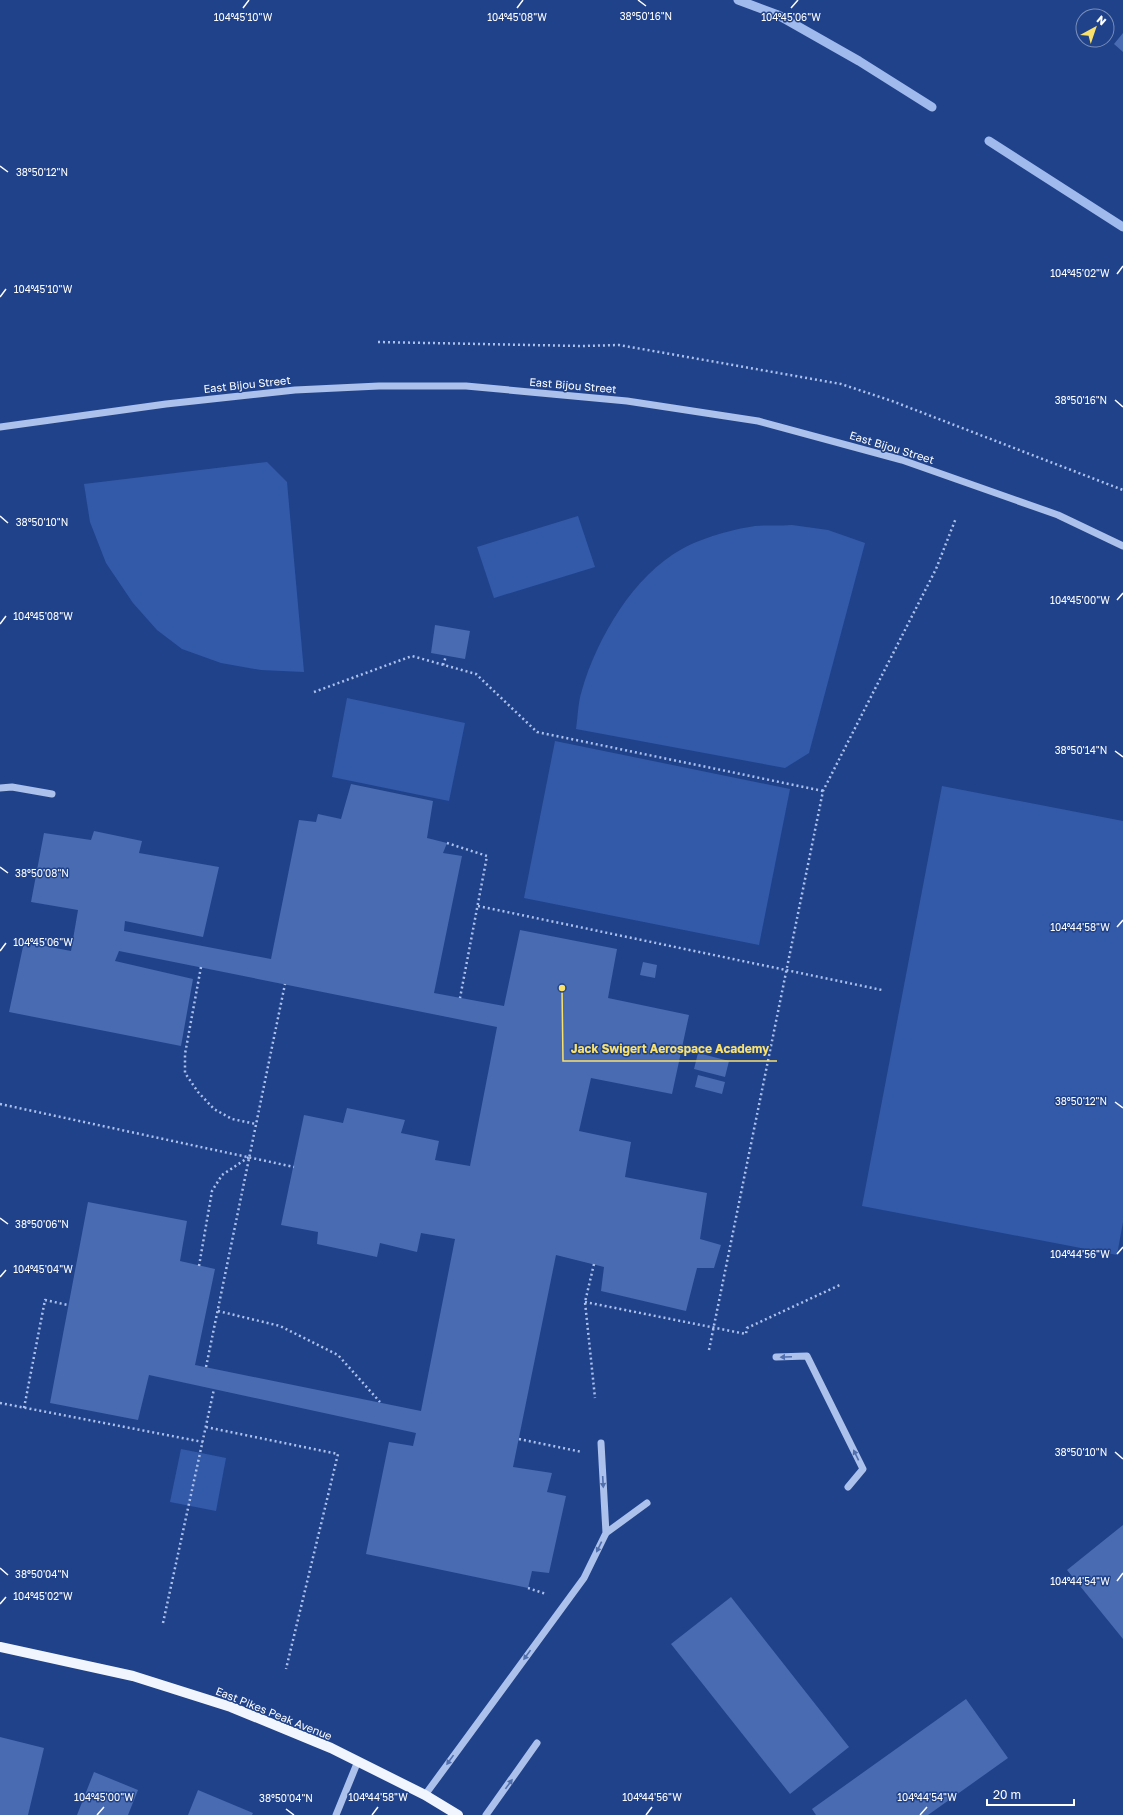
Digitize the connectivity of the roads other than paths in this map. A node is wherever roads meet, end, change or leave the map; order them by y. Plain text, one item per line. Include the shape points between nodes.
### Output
1 (0, 427) edge
2 (1123, 546) edge
3 (0, 788) edge
4 (52, 794) dead end
5 (776, 1357) dead end
6 (601, 1443) dead end
7 (848, 1487) dead end
8 (647, 1503) dead end
9 (606, 1533) junction
10 (0, 1647) edge
11 (537, 1743) dead end
12 (358, 1762) junction
13 (425, 1795) junction
14 (336, 1815) edge
15 (458, 1815) edge
16 (486, 1815) edge

1 - 2 street, East Bijou Street via 166,404 294,390 379,386 466,386 627,401 758,421 902,460 1058,515
3 - 4 street via 12,787
7 -> 5 street via 862,1469 807,1356
6 -> 9 street
8 - 9 street
9 -> 13 street via 584,1578
10 - 12 main road, East Pikes Peak Avenue via 133,1676 231,1707 331,1748
16 -> 11 street
12 - 13 main road, East Pikes Peak Avenue
12 - 14 street
13 - 15 main road, East Pikes Peak Avenue

